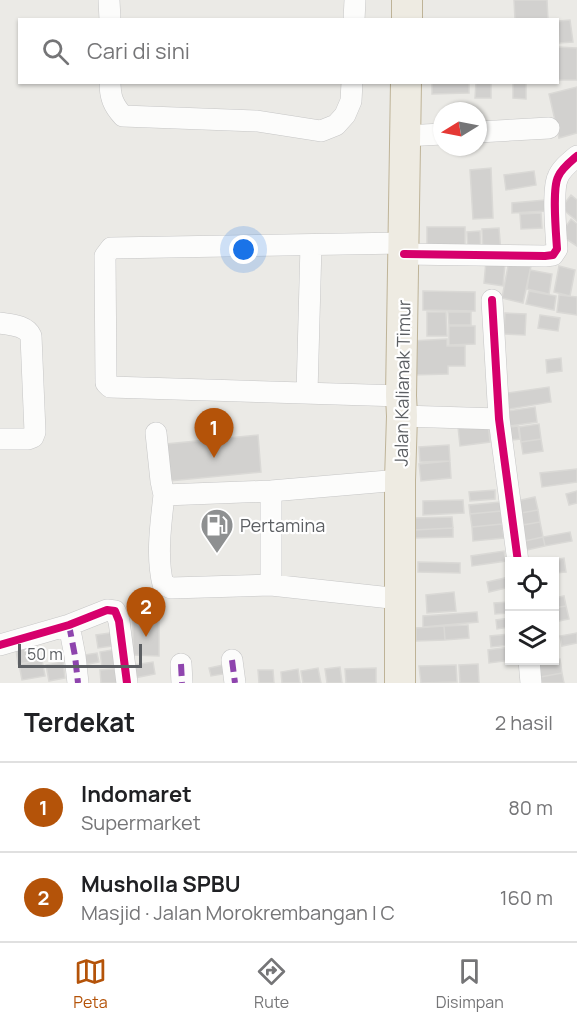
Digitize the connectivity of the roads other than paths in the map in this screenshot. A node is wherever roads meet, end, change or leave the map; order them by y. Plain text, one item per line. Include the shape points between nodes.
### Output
1 (110, 0) edge
2 (355, 0) edge
3 (407, 0) edge
4 (110, 18) edge
5 (354, 18) edge
6 (407, 18) edge
7 (110, 84) edge
8 (352, 84) edge
9 (406, 84) edge
10 (549, 128) dead end
11 (487, 131) edge
12 (433, 134) edge
13 (405, 136) junction
14 (577, 156) edge
15 (311, 245) junction
16 (404, 249) junction
17 (492, 300) dead end
18 (0, 323) edge
19 (308, 393) junction
20 (402, 406) junction
21 (499, 419) junction
22 (156, 434) dead end
23 (0, 439) edge
24 (400, 480) junction
25 (271, 491) junction
26 (164, 495) junction
27 (517, 557) edge
28 (270, 585) junction
29 (400, 599) junction
30 (69, 625) junction
31 (0, 645) edge
32 (232, 660) dead end
33 (529, 665) edge
34 (78, 683) edge
35 (127, 683) edge
36 (235, 683) edge
37 (400, 683) edge
38 (531, 683) edge

1 - 4 street
2 - 5 street
3 - 6 highway
7 - 8 street via 110,94 123,116 257,121 321,131 336,125 345,115
9 - 13 highway, Jalan Kalianak Timur
10 - 11 street
12 - 13 street
13 - 16 highway, Jalan Kalianak Timur
14 - 16 street via 557,177 557,249 553,255
15 - 16 street
15 - 19 street
15 - 19 street via 111,248 105,256 106,383 110,387
16 - 20 highway, Jalan Kalianak Timur
17 - 21 street
18 - 23 street via 30,332 35,432 28,439
19 - 20 street
20 - 21 street via 424,418
20 - 24 highway, Jalan Kalianak Timur
21 - 27 street
22 - 26 street
24 - 25 street
24 - 29 highway, Jalan Kalianak Timur
25 - 26 street
25 - 28 street
26 - 28 street via 160,528 163,584 171,588
28 - 29 street
29 - 37 highway, Jalan Kalianak Timur
30 - 31 street
30 - 34 street
30 - 35 street via 107,610 117,613
32 - 36 street
33 - 38 street

